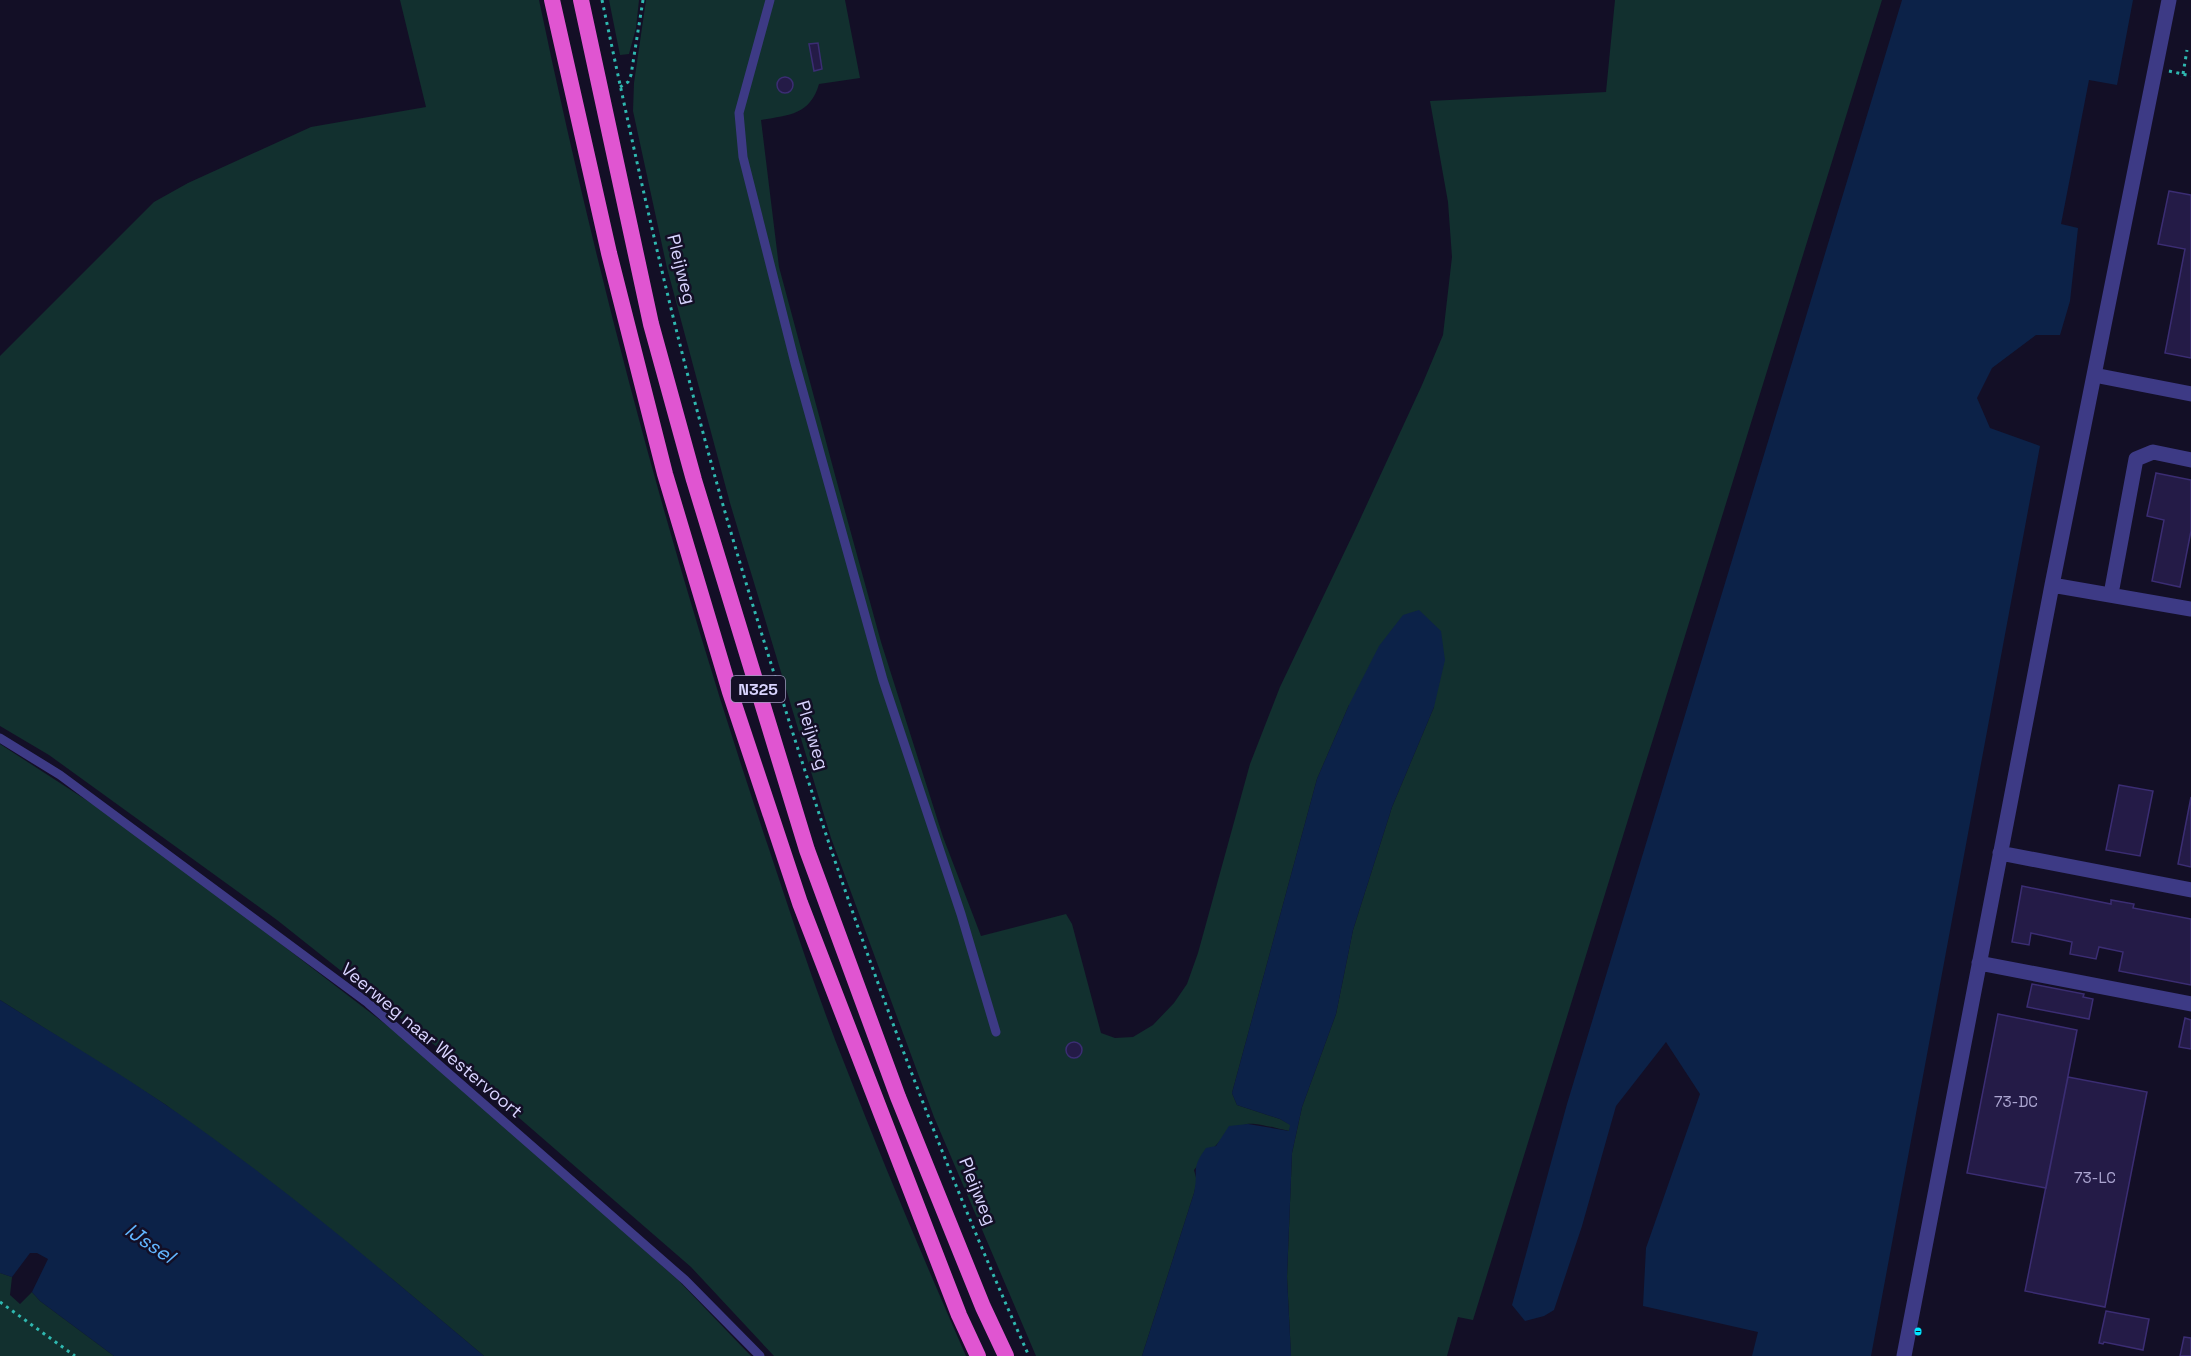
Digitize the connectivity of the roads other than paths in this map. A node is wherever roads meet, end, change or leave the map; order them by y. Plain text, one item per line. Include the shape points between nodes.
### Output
1 (552, 0) edge
2 (581, 0) edge
3 (770, 0) edge
4 (2169, 0) edge
5 (2094, 375) junction
6 (2191, 394) edge
7 (2191, 460) edge
8 (2052, 585) junction
9 (2111, 594) junction
10 (2191, 609) edge
11 (0, 738) edge
12 (2000, 853) junction
13 (2191, 891) edge
14 (1978, 963) junction
15 (2191, 1004) edge
16 (996, 1032) dead end
17 (760, 1356) edge
18 (978, 1356) edge
19 (1006, 1356) edge
20 (1904, 1356) edge

1 - 18 highway, N325 via 609,253 665,474 730,692 800,903
2 - 19 highway, N325 via 651,324 694,480 807,850 897,1097 982,1307
3 - 16 lane via 739,113 743,157 795,363 883,680
4 - 5 street
5 - 6 street
5 - 8 street
7 - 9 street via 2153,452 2136,459
8 - 9 street
8 - 12 street
9 - 10 street
11 - 17 lane, Veerweg naar Westervoort via 60,774 368,1003 685,1280
12 - 13 street
12 - 14 street
14 - 15 street
14 - 20 street

